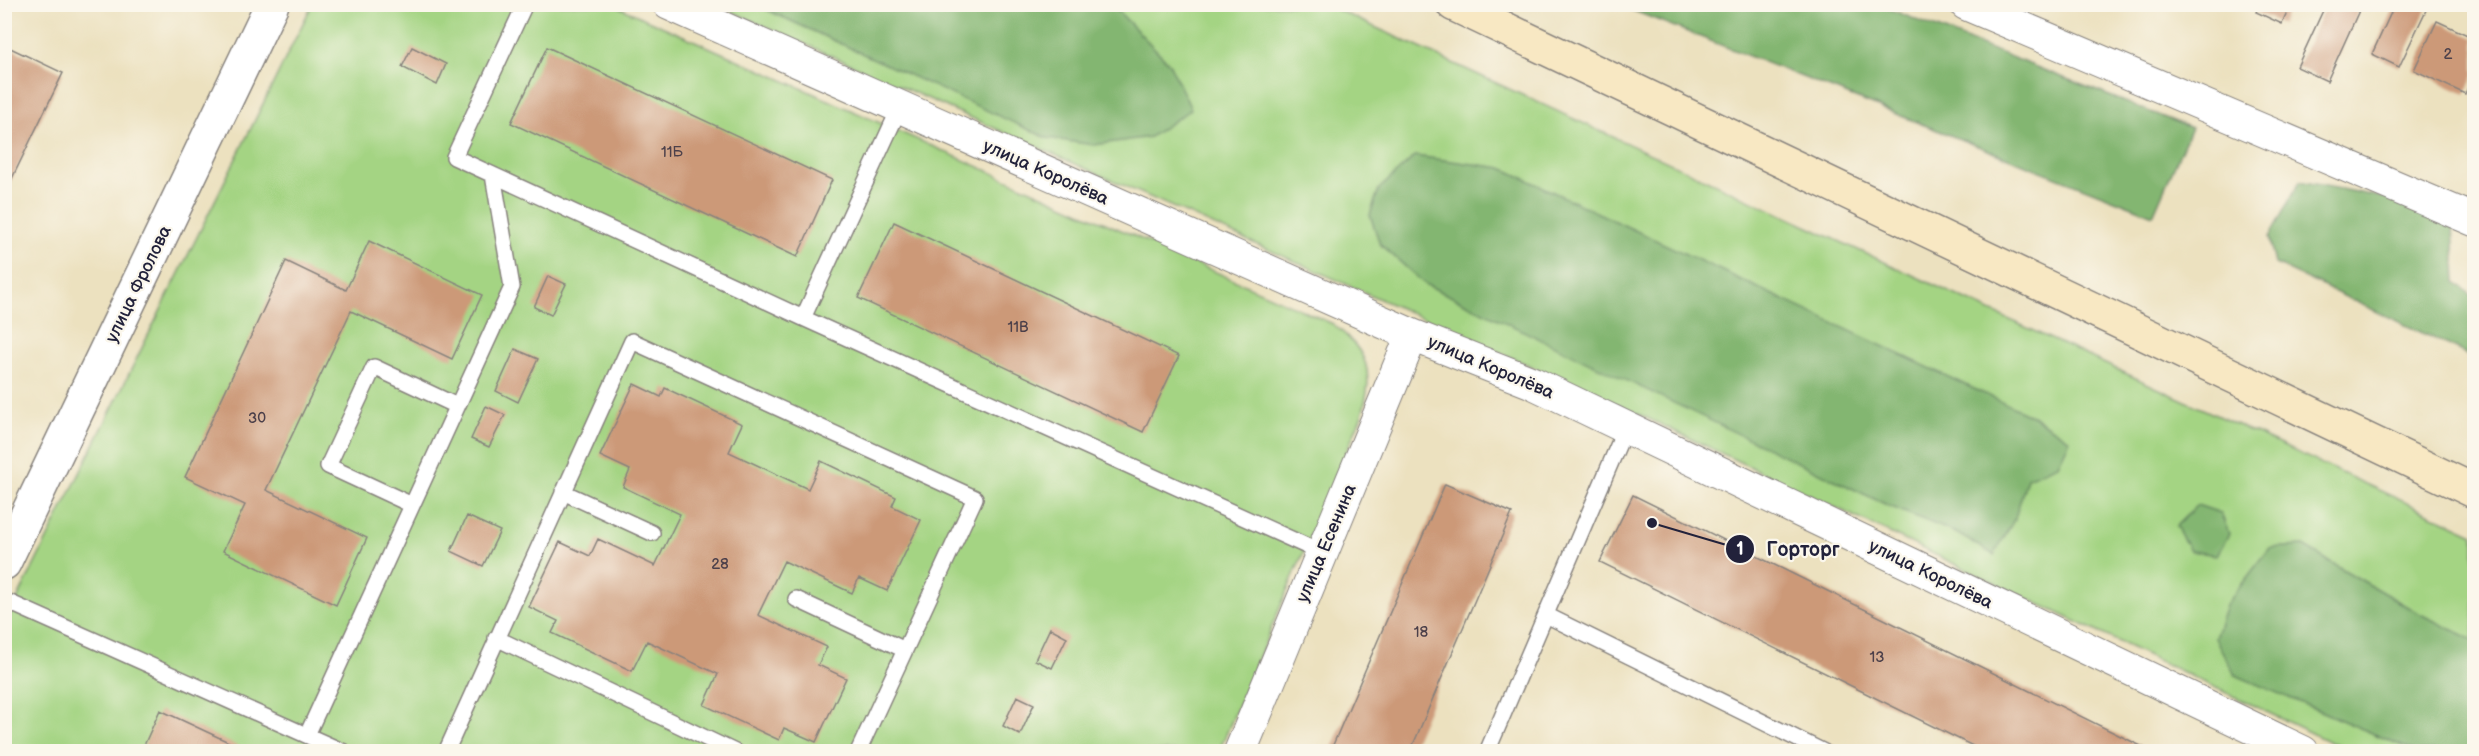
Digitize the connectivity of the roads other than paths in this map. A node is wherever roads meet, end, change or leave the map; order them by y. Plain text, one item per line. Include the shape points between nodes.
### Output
1 (272, 4) edge
2 (525, 4) edge
3 (669, 4) edge
4 (1453, 4) edge
5 (1966, 4) edge
6 (900, 107) junction
7 (493, 175) junction
8 (2475, 220) edge
9 (803, 318) junction
10 (1413, 335) junction
11 (457, 406) junction
12 (1626, 427) junction
13 (2475, 491) edge
14 (563, 492) junction
15 (412, 505) junction
16 (652, 533) dead end
17 (1322, 552) junction
18 (4, 563) edge
19 (796, 599) dead end
20 (4, 600) edge
21 (1546, 615) junction
22 (496, 638) junction
23 (905, 650) junction
24 (307, 735) junction
25 (344, 752) edge
26 (446, 752) edge
27 (735, 752) edge
28 (858, 752) edge
29 (1240, 752) edge
30 (1487, 752) edge
31 (1824, 752) edge
32 (2303, 752) edge

1 - 18 street, улица Фролова
2 - 7 lane via 454,157
3 - 6 street, улица Королёва
4 - 13 main road
5 - 8 street
6 - 9 lane
6 - 10 street, улица Королёва
7 - 9 lane
7 - 11 lane via 512,287
9 - 17 lane
10 - 12 street, улица Королёва via 1533,383
10 - 17 street, улица Есенина
11 - 15 lane
11 - 15 lane via 374,367 328,466
12 - 21 lane
12 - 32 street, улица Королёва
14 - 16 lane
14 - 22 lane
14 - 23 lane via 632,341 975,498
15 - 24 lane
17 - 29 street, улица Есенина
19 - 23 lane
20 - 24 lane
21 - 30 lane
21 - 31 lane
22 - 26 lane
22 - 27 lane
23 - 28 lane
24 - 25 lane

